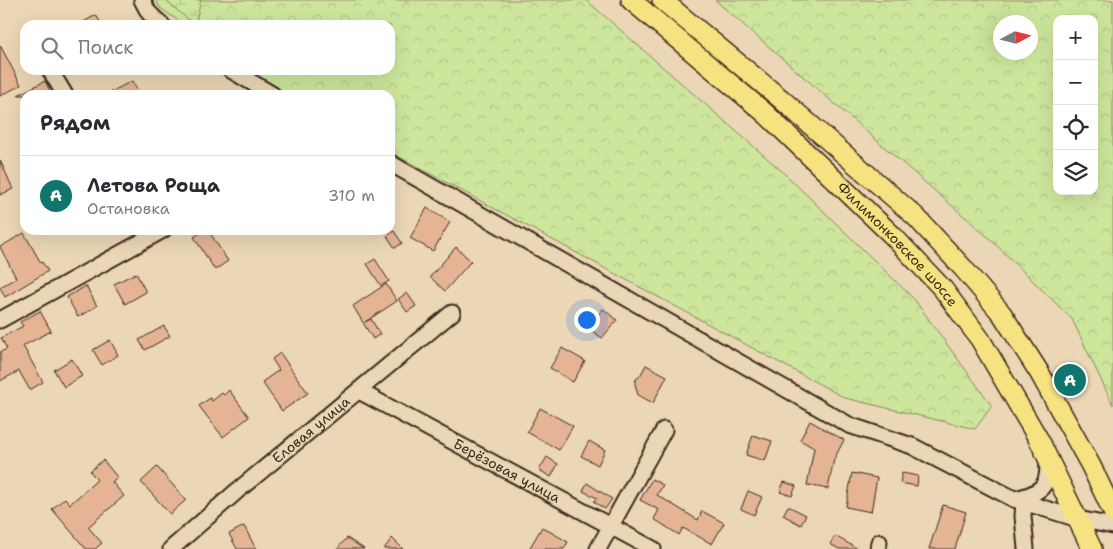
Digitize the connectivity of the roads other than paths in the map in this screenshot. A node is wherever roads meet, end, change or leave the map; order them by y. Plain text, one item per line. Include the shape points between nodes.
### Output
1 (142, 0) edge
2 (631, 0) edge
3 (662, 0) edge
4 (156, 20) edge
5 (53, 75) edge
6 (240, 75) edge
7 (61, 90) edge
8 (266, 90) edge
9 (395, 166) edge
10 (143, 235) edge
11 (452, 313) dead end
12 (0, 320) edge
13 (359, 391) junction
14 (664, 430) dead end
15 (1046, 454) junction
16 (1019, 500) junction
17 (1113, 512) edge
18 (1078, 519) junction
19 (611, 526) junction
20 (1113, 526) edge
21 (171, 549) edge
22 (598, 549) edge
23 (653, 549) edge
24 (1026, 549) edge
25 (1092, 549) edge

1 - 4 street
2 - 15 main road, Филимонковское шоссе via 765,113 892,235 943,289 980,339
3 - 17 main road, Филимонковское шоссе via 916,217 963,268 1002,314 1039,372
5 - 7 street
6 - 8 street
9 - 16 street via 849,424 912,446
10 - 12 street
11 - 13 street, Еловая улица
13 - 19 street, Берёзовая улица
13 - 21 street, Еловая улица
14 - 19 street
15 - 16 street via 1048,469 1043,486 1036,493
15 - 18 main road, Филимонковское шоссе
16 - 18 street
16 - 24 street
18 - 20 street
18 - 25 main road, Филимонковское шоссе
19 - 22 street
19 - 23 street, Берёзовая улица

